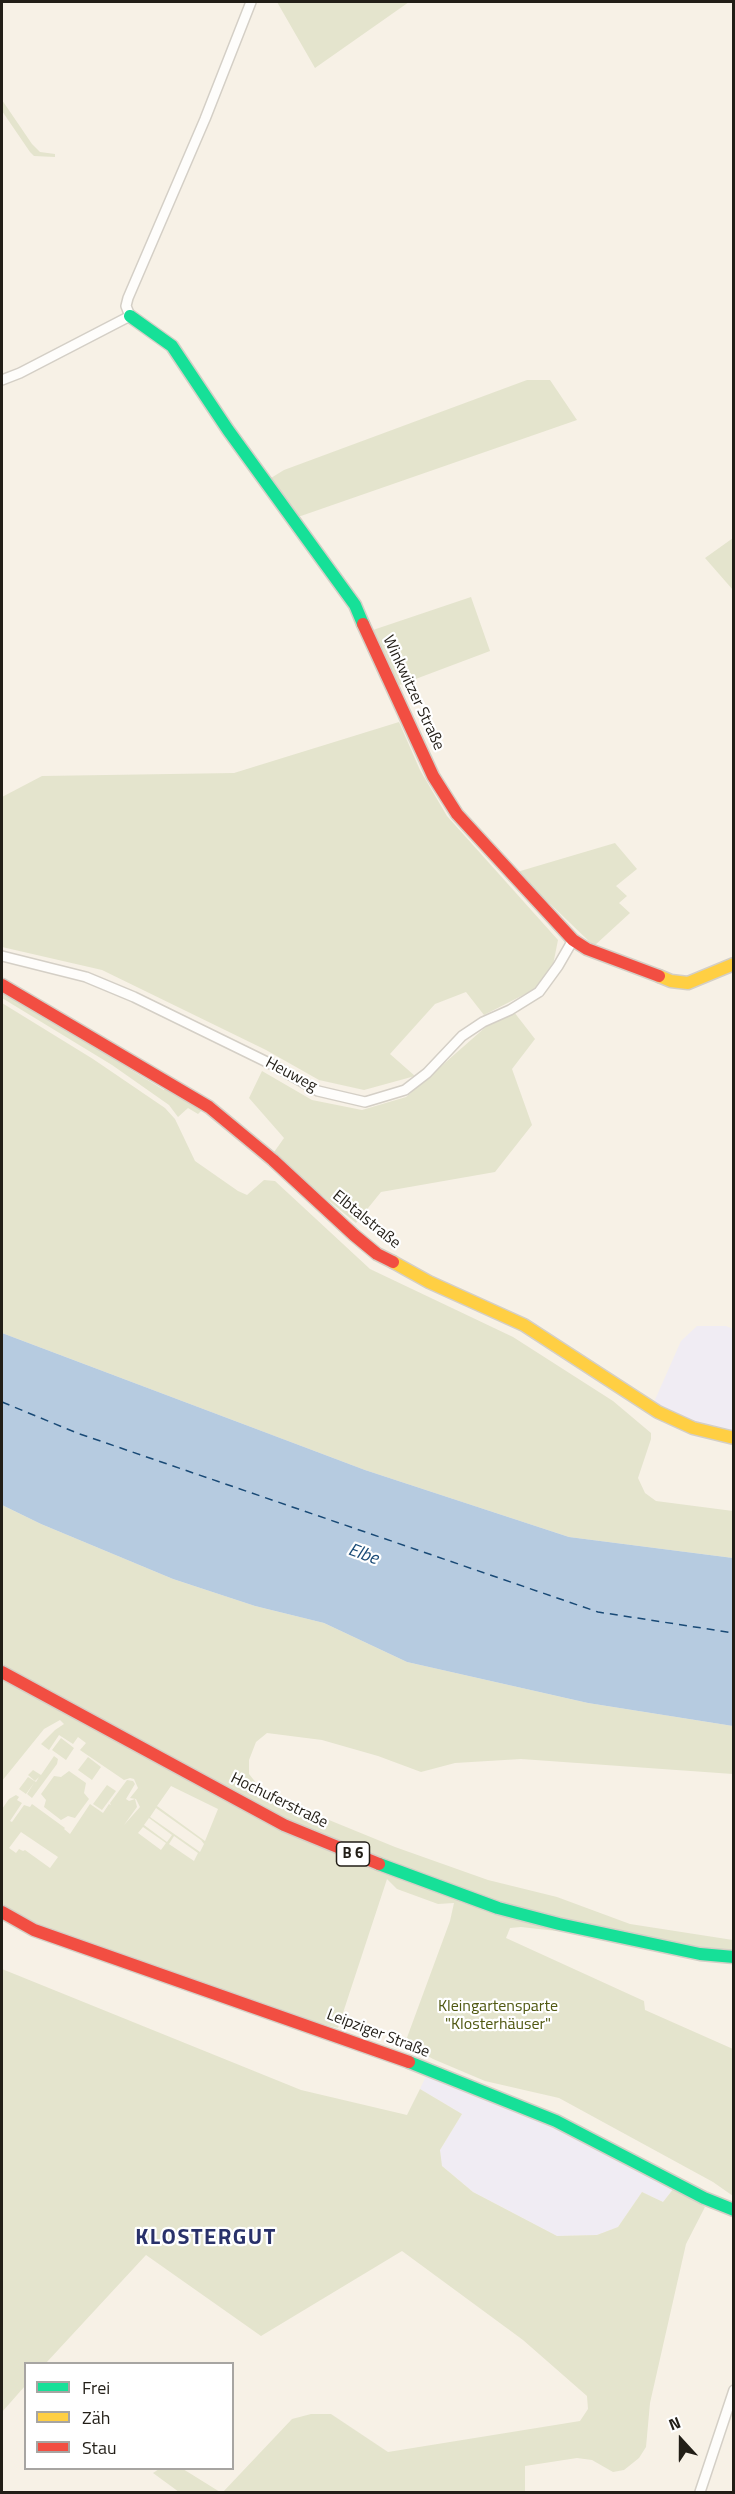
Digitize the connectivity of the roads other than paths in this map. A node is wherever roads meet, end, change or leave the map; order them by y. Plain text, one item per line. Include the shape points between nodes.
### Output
1 (251, 2) edge
2 (130, 316) junction
3 (2, 380) edge
4 (573, 940) junction
5 (2, 956) edge
6 (734, 964) edge
7 (2, 985) edge
8 (734, 1438) edge
9 (2, 1672) edge
10 (2, 1912) edge
11 (734, 1957) edge
12 (734, 2210) edge
13 (734, 2390) edge
14 (700, 2493) edge

1 - 2 street via 128,298
2 - 3 street
2 - 4 street, Winkwitzer Straße via 172,346 355,605 433,776 457,814
4 - 5 street, Heuweg via 539,992 462,1036 405,1090 365,1102 318,1091 273,1065 86,976
4 - 6 street, Winkwitzer Straße via 671,981 688,983
7 - 8 street, Elbtalstraße via 208,1107 259,1147 377,1254 524,1325 658,1412 693,1428
9 - 11 street, Hochuferstraße / B 6 via 285,1825 393,1870 498,1908 559,1924 700,1954
10 - 12 street, Leipziger Straße via 34,1930 382,2051 556,2121
13 - 14 street

